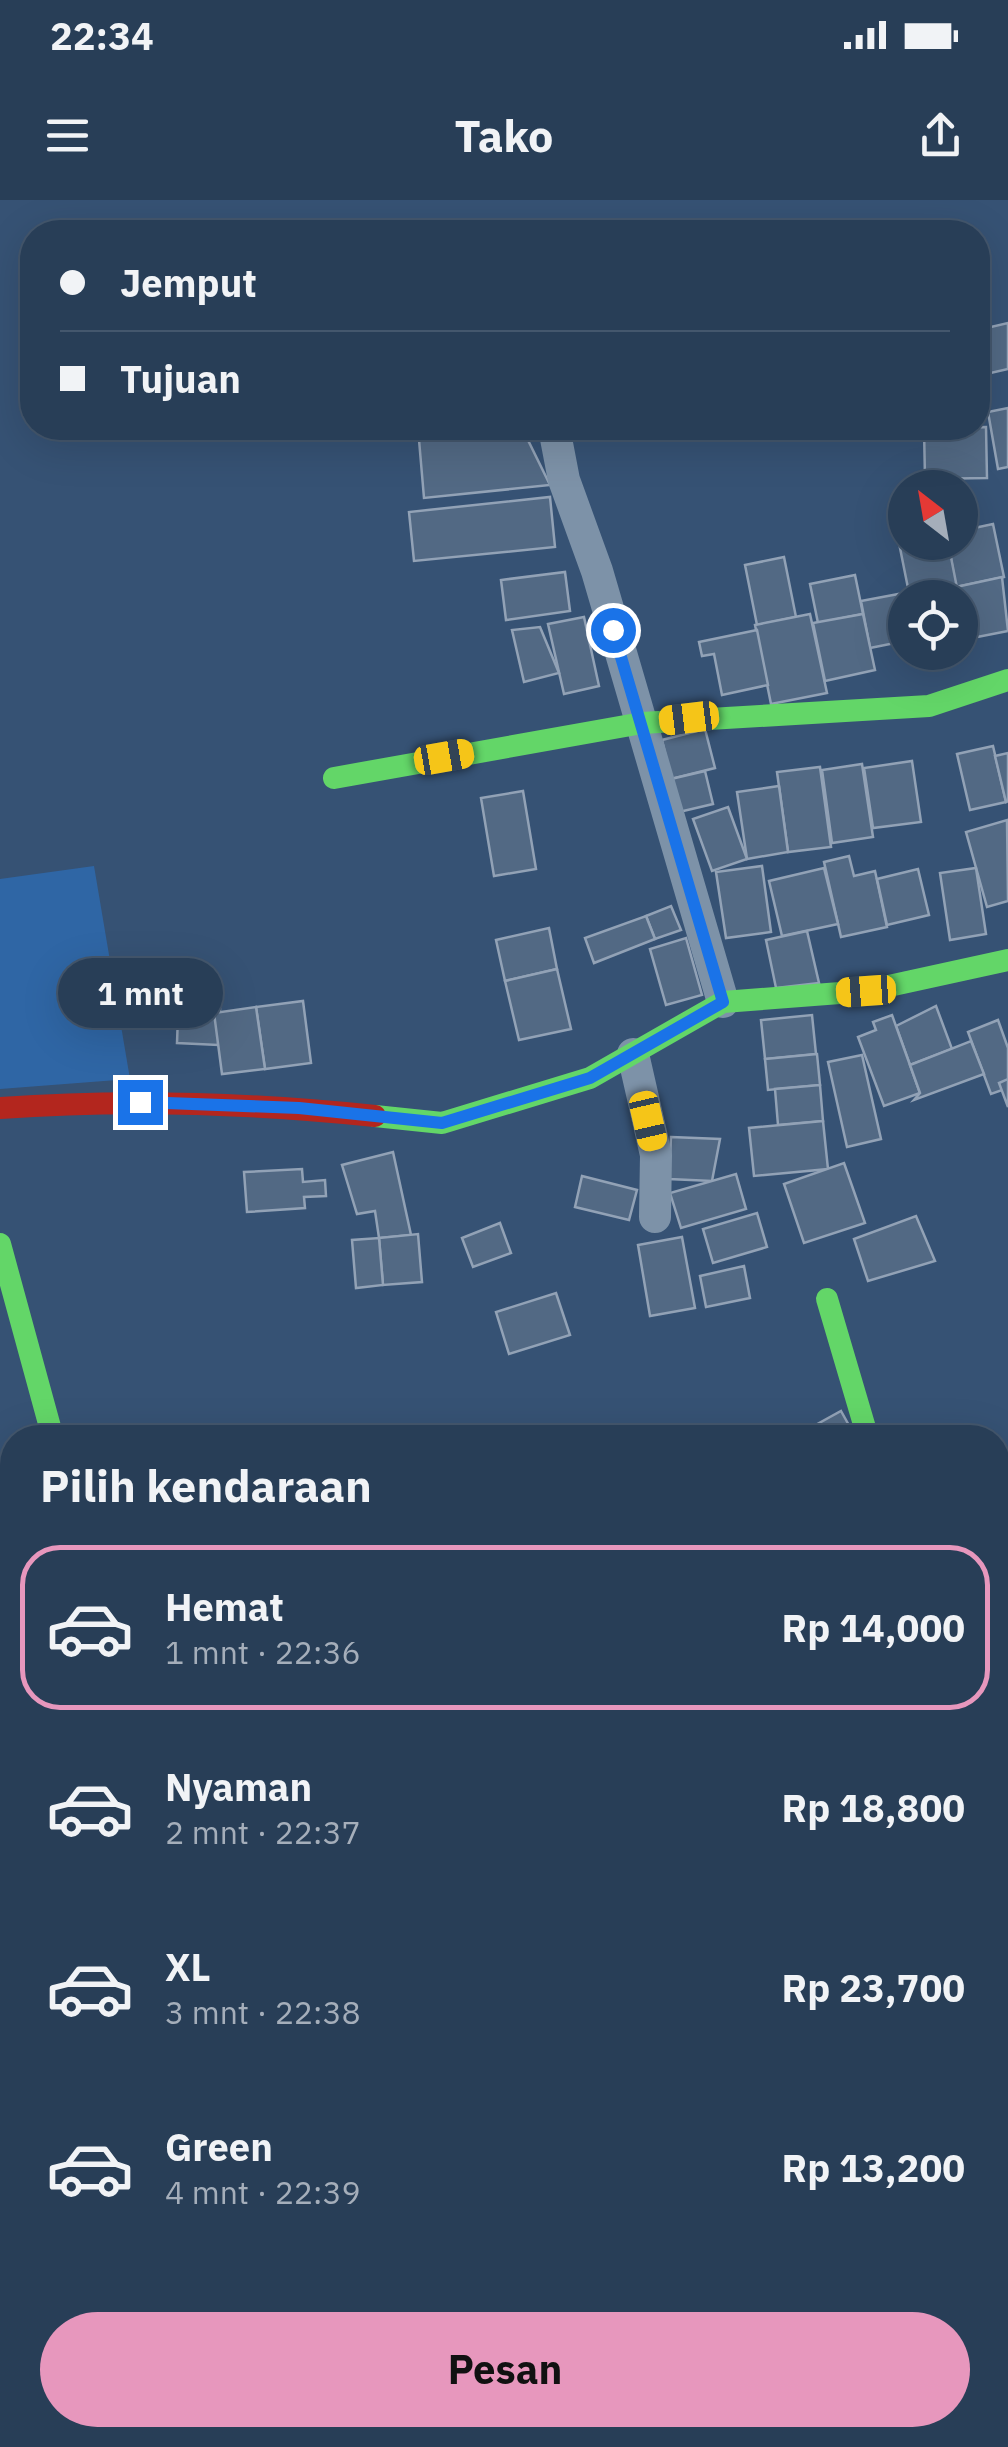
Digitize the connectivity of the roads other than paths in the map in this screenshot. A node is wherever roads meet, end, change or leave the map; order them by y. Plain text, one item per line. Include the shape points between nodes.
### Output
1 (556, 440) edge
2 (1008, 680) edge
3 (639, 724) junction
4 (334, 778) dead end
5 (1008, 960) edge
6 (723, 1002) junction
7 (633, 1054) junction
8 (0, 1108) edge
9 (655, 1217) dead end
10 (0, 1244) edge
11 (827, 1299) dead end
12 (49, 1425) edge
13 (864, 1425) edge

1 - 3 street
2 - 3 street via 923,710
3 - 4 street
3 - 6 street
5 - 6 street via 866,991
6 - 7 street
7 - 8 street via 555,1091 432,1124 299,1108 100,1101
7 - 9 street via 656,1154
10 - 12 street
11 - 13 street

